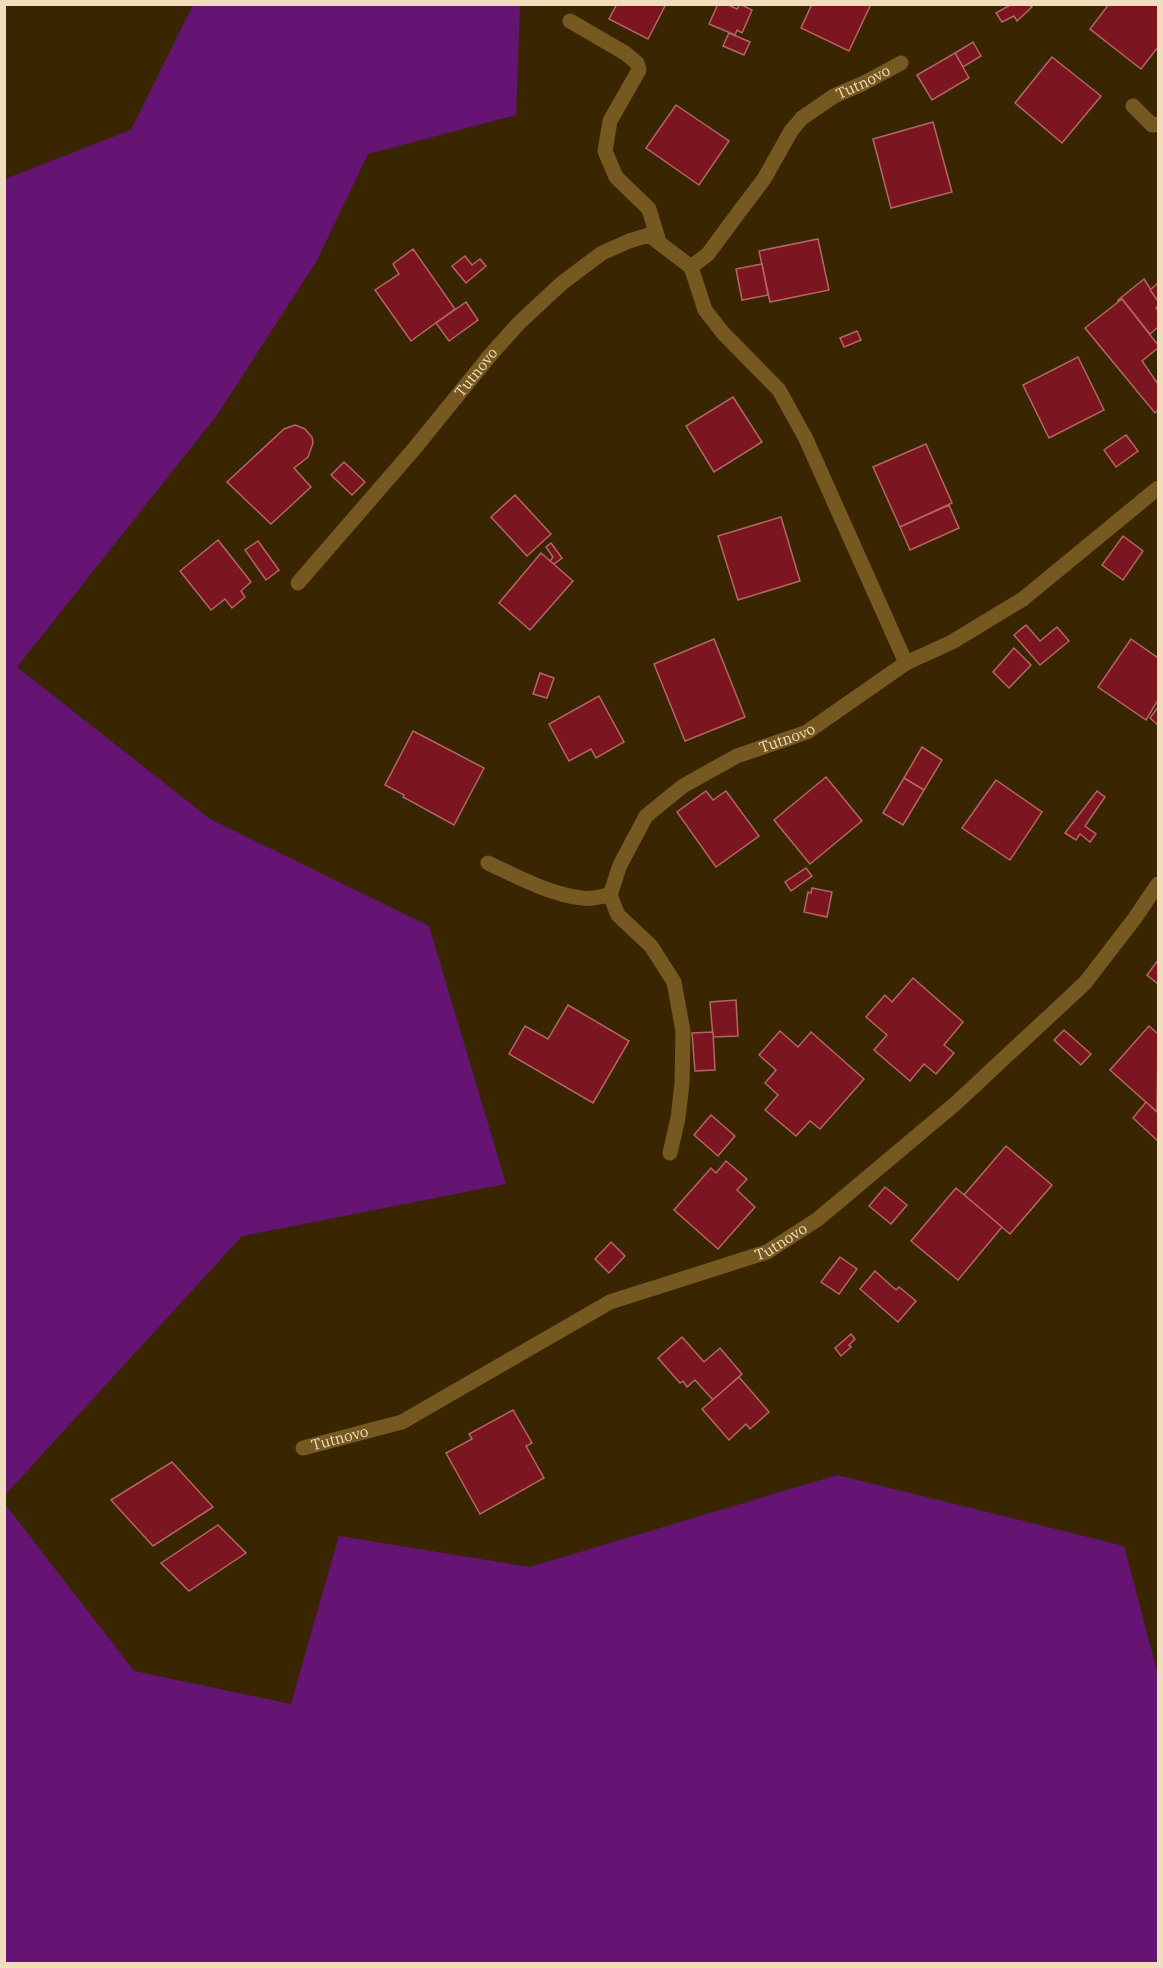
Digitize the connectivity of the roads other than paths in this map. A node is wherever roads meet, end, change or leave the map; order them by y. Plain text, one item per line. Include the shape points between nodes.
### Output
1 (570, 21) dead end
2 (901, 63) dead end
3 (1133, 106) dead end
4 (1158, 124) edge
5 (659, 242) junction
6 (690, 267) junction
7 (1158, 488) edge
8 (298, 583) dead end
9 (906, 663) junction
10 (488, 863) dead end
11 (1158, 884) edge
12 (610, 895) junction
13 (670, 1154) dead end
14 (303, 1448) dead end

1 - 5 street via 637,63 639,70 610,121 605,151 616,177 649,209
2 - 6 street, Tutnovo via 834,96 802,118 764,179 708,254
3 - 4 street via 1152,125
5 - 6 street
5 - 8 street, Tutnovo via 649,235 602,253 519,323
6 - 9 street via 705,310 779,390 806,439
7 - 9 street, Tutnovo via 1023,599 952,642
9 - 12 street, Tutnovo via 807,732 737,756 683,786 646,816 620,865
10 - 12 street via 558,893 584,899
11 - 14 street, Tutnovo via 1085,983 956,1104 818,1219 767,1252 609,1302 402,1422
12 - 13 street via 618,915 651,946 674,982 683,1032 682,1083

